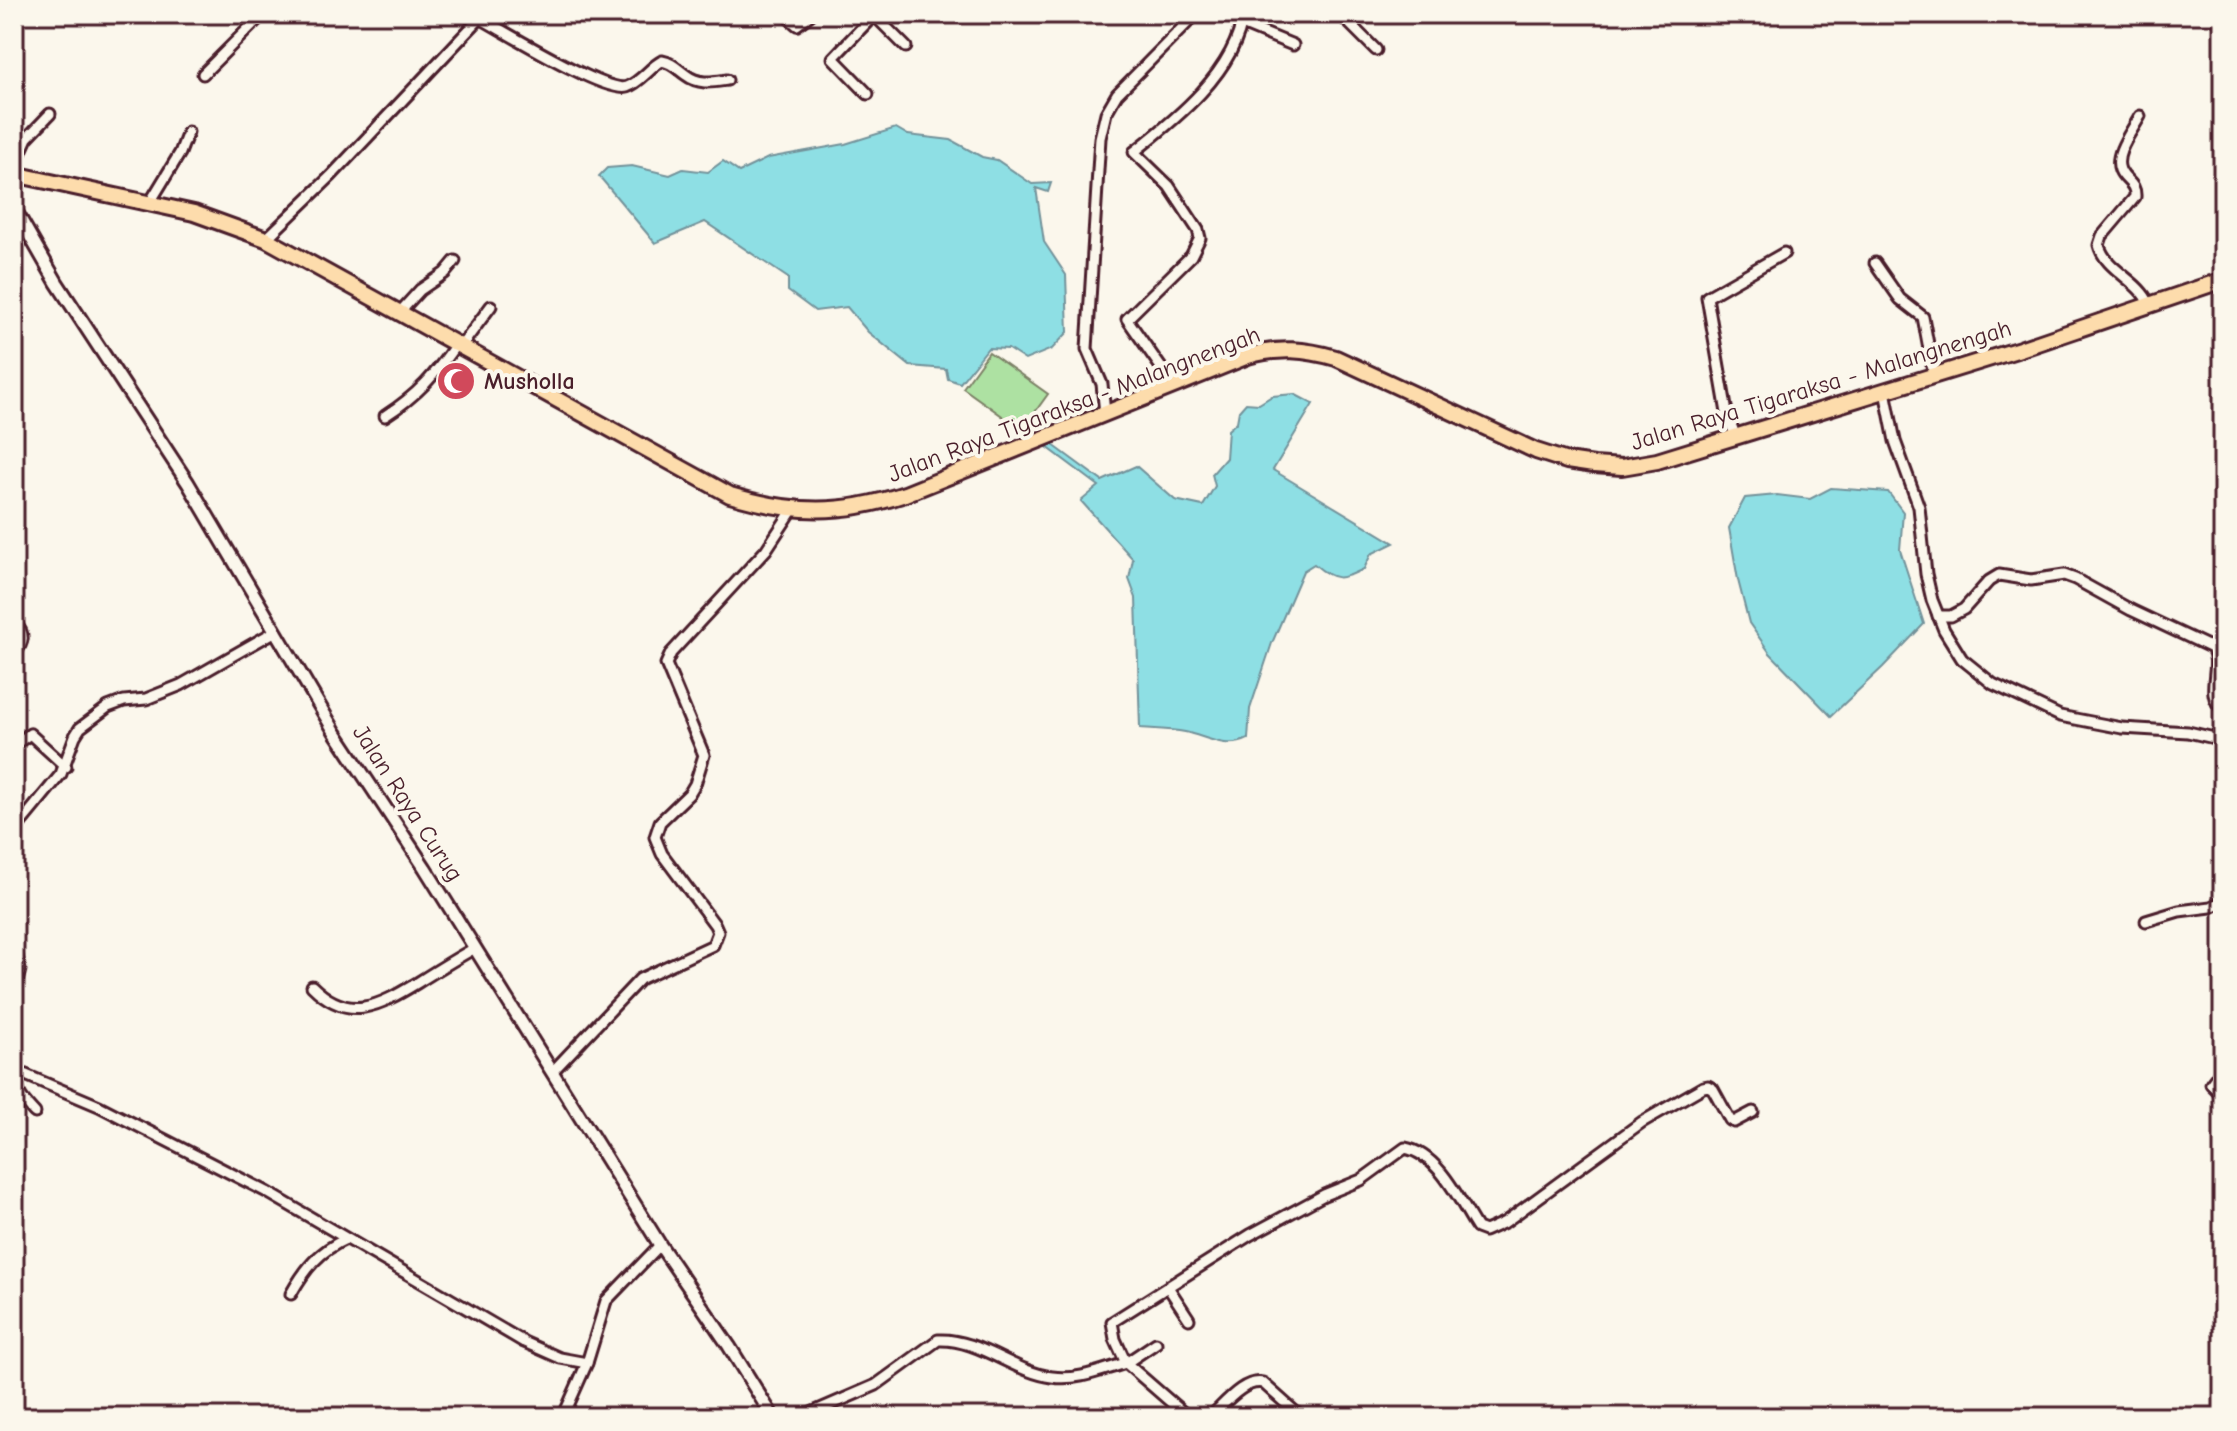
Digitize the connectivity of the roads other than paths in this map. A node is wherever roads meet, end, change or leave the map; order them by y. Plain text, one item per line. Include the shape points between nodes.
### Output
1 (263, 14) edge
2 (784, 14) edge
3 (811, 14) edge
4 (874, 14) edge
5 (1196, 14) edge
6 (1340, 14) edge
7 (482, 16) edge
8 (1243, 19) edge
9 (1293, 45) dead end
10 (906, 47) dead end
11 (1376, 50) dead end
12 (203, 74) dead end
13 (727, 80) dead end
14 (868, 94) dead end
15 (50, 114) dead end
16 (2140, 116) dead end
17 (188, 132) dead end
18 (14, 167) edge
19 (14, 174) edge
20 (149, 204) junction
21 (14, 208) edge
22 (266, 239) junction
23 (1784, 253) dead end
24 (455, 261) dead end
25 (1875, 263) dead end
26 (2223, 280) edge
27 (2149, 304) junction
28 (491, 306) dead end
29 (399, 313) junction
30 (460, 344) junction
31 (1934, 376) junction
32 (1174, 386) junction
33 (1885, 391) junction
34 (1105, 413) junction
35 (385, 416) dead end
36 (1736, 438) junction
37 (793, 509) junction
38 (1938, 616) junction
39 (14, 622) edge
40 (274, 632) junction
41 (14, 655) edge
42 (2223, 709) edge
43 (2223, 740) edge
44 (14, 745) edge
45 (66, 767) junction
46 (14, 831) edge
47 (2223, 901) edge
48 (2146, 921) dead end
49 (14, 943) edge
50 (475, 948) junction
51 (312, 986) dead end
52 (14, 992) edge
53 (2223, 1068) edge
54 (553, 1071) junction
55 (17, 1072) edge
56 (2223, 1096) edge
57 (1753, 1112) dead end
58 (35, 1113) dead end
59 (346, 1239) junction
60 (660, 1245) junction
61 (1168, 1287) junction
62 (291, 1294) dead end
63 (1189, 1319) dead end
64 (1156, 1343) dead end
65 (587, 1363) junction
66 (1126, 1363) junction
67 (563, 1417) edge
68 (773, 1417) edge
69 (802, 1417) edge
70 (1188, 1417) edge
71 (1210, 1417) edge
72 (1301, 1417) edge

1 - 12 street
2 - 3 street via 797,25
4 - 10 street
4 - 14 street via 833,58
5 - 34 street via 1117,94 1100,138 1087,349 1102,384
6 - 11 street
7 - 13 street via 614,87 627,87 662,61 699,81
7 - 22 street
8 - 9 street
8 - 32 street via 1208,85 1134,152 1169,186 1200,238 1191,256 1127,319
15 - 18 street via 27,138
16 - 27 street via 2119,162 2135,197 2099,245
17 - 20 street
19 - 20 main road, Jalan Raya Tigaraksa - Malangnengah
20 - 22 main road, Jalan Raya Tigaraksa - Malangnengah via 194,213
21 - 40 street, Jalan Raya Curug via 188,483
22 - 29 main road, Jalan Raya Tigaraksa - Malangnengah
23 - 36 street via 1707,297
24 - 29 street
25 - 31 street via 1900,299 1923,317
26 - 27 main road, Jalan Raya Tigaraksa - Malangnengah
27 - 31 main road, Jalan Raya Tigaraksa - Malangnengah
28 - 30 street
29 - 30 main road, Jalan Raya Tigaraksa - Malangnengah
30 - 35 street via 428,383
30 - 37 main road, Jalan Raya Tigaraksa - Malangnengah via 730,495
31 - 33 main road, Jalan Raya Tigaraksa - Malangnengah
32 - 34 main road, Jalan Raya Tigaraksa - Malangnengah
32 - 36 main road, Jalan Raya Tigaraksa - Malangnengah via 1261,352 1303,350 1336,358 1567,461 1640,465
33 - 36 main road, Jalan Raya Tigaraksa - Malangnengah
33 - 38 street via 1895,441 1919,507 1926,574
34 - 37 main road, Jalan Raya Tigaraksa - Malangnengah via 889,499 849,509
37 - 54 street via 766,550 666,664 704,755 695,784 660,822 655,837 715,925 716,939 708,949 640,979
38 - 42 street via 1964,609 1999,575 2031,580 2067,576 2212,648 2214,692
38 - 43 street via 1956,651 1982,678 2060,716
39 - 41 street via 23,642
40 - 45 street via 181,685 108,707 80,728 70,744
40 - 50 street, Jalan Raya Curug
44 - 45 street via 30,734
45 - 46 street
47 - 48 street
49 - 52 street via 20,970
50 - 51 street via 381,1005 340,1006
50 - 54 street, Jalan Raya Curug
53 - 56 street via 2211,1084
54 - 60 street, Jalan Raya Curug
55 - 58 street via 17,1088
55 - 59 street via 99,1106
57 - 61 street via 1730,1120 1713,1089 1703,1087 1642,1122 1505,1222 1485,1231 1477,1228 1435,1167 1405,1148 1361,1180 1250,1235
59 - 62 street via 311,1263
59 - 65 street via 524,1342
60 - 65 street via 606,1301
60 - 68 street, Jalan Raya Curug
61 - 63 street
61 - 66 street via 1112,1322
64 - 66 street
65 - 67 street
66 - 69 street via 1070,1379 1048,1377 963,1343 938,1340 876,1385
66 - 70 street
71 - 72 street via 1256,1382

